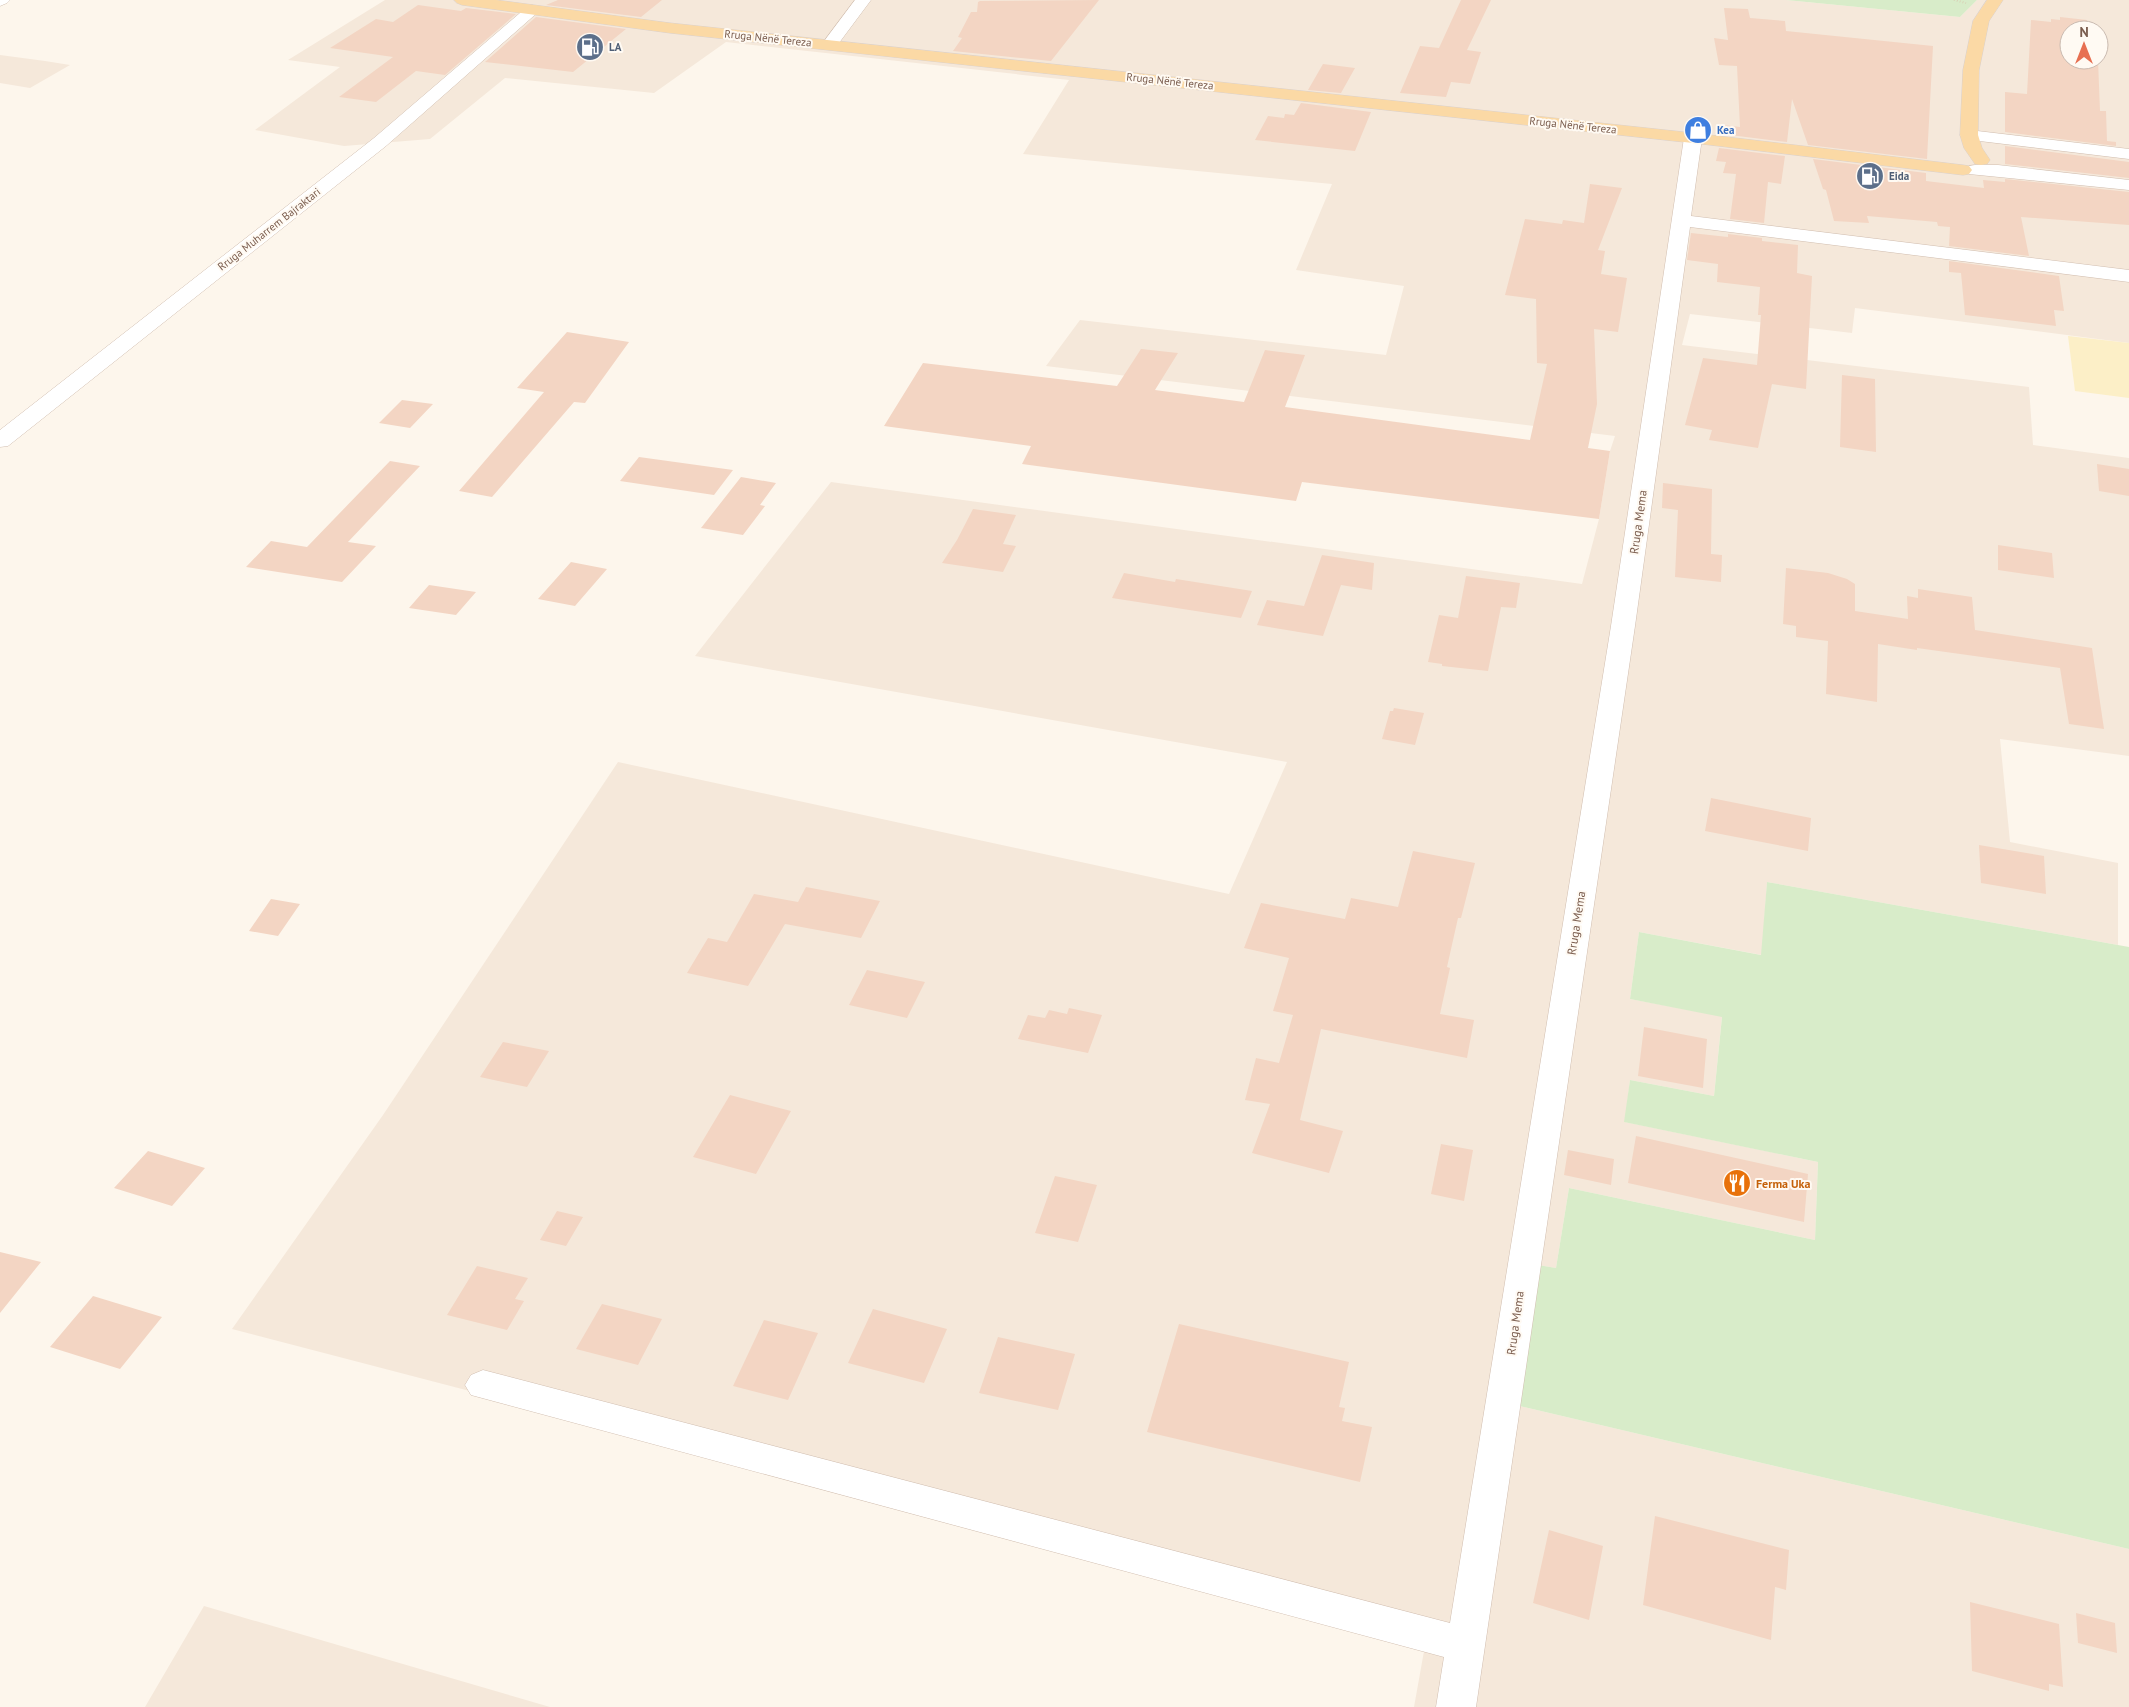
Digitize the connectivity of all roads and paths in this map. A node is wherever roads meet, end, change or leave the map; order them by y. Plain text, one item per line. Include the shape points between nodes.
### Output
1 (462, 0) edge
2 (863, 0) edge
3 (1995, 0) edge
4 (532, 10) junction
5 (830, 44) junction
6 (1969, 135) junction
7 (1693, 138) junction
8 (2129, 154) edge
9 (1972, 164) junction
10 (2129, 185) edge
11 (1680, 220) junction
12 (2129, 276) edge
13 (0, 441) edge
14 (483, 1385) dead end
15 (1466, 1644) junction
16 (1456, 1707) edge

1 - 4 main road, Rruga Nënë Tereza
2 - 5 street
3 - 6 main road via 1981,21 1975,46
4 - 5 main road, Rruga Nënë Tereza
4 - 13 street, Rruga Muharrem Bajraktari via 380,142
5 - 7 main road, Rruga Nënë Tereza
6 - 8 street
6 - 9 main road via 1973,148
7 - 9 main road, Rruga Nënë Tereza via 1880,159
7 - 11 street, Rruga Mema
9 - 10 street
11 - 12 street
11 - 15 street, Rruga Mema via 1623,626
14 - 15 street
15 - 16 street, Rruga Mema

